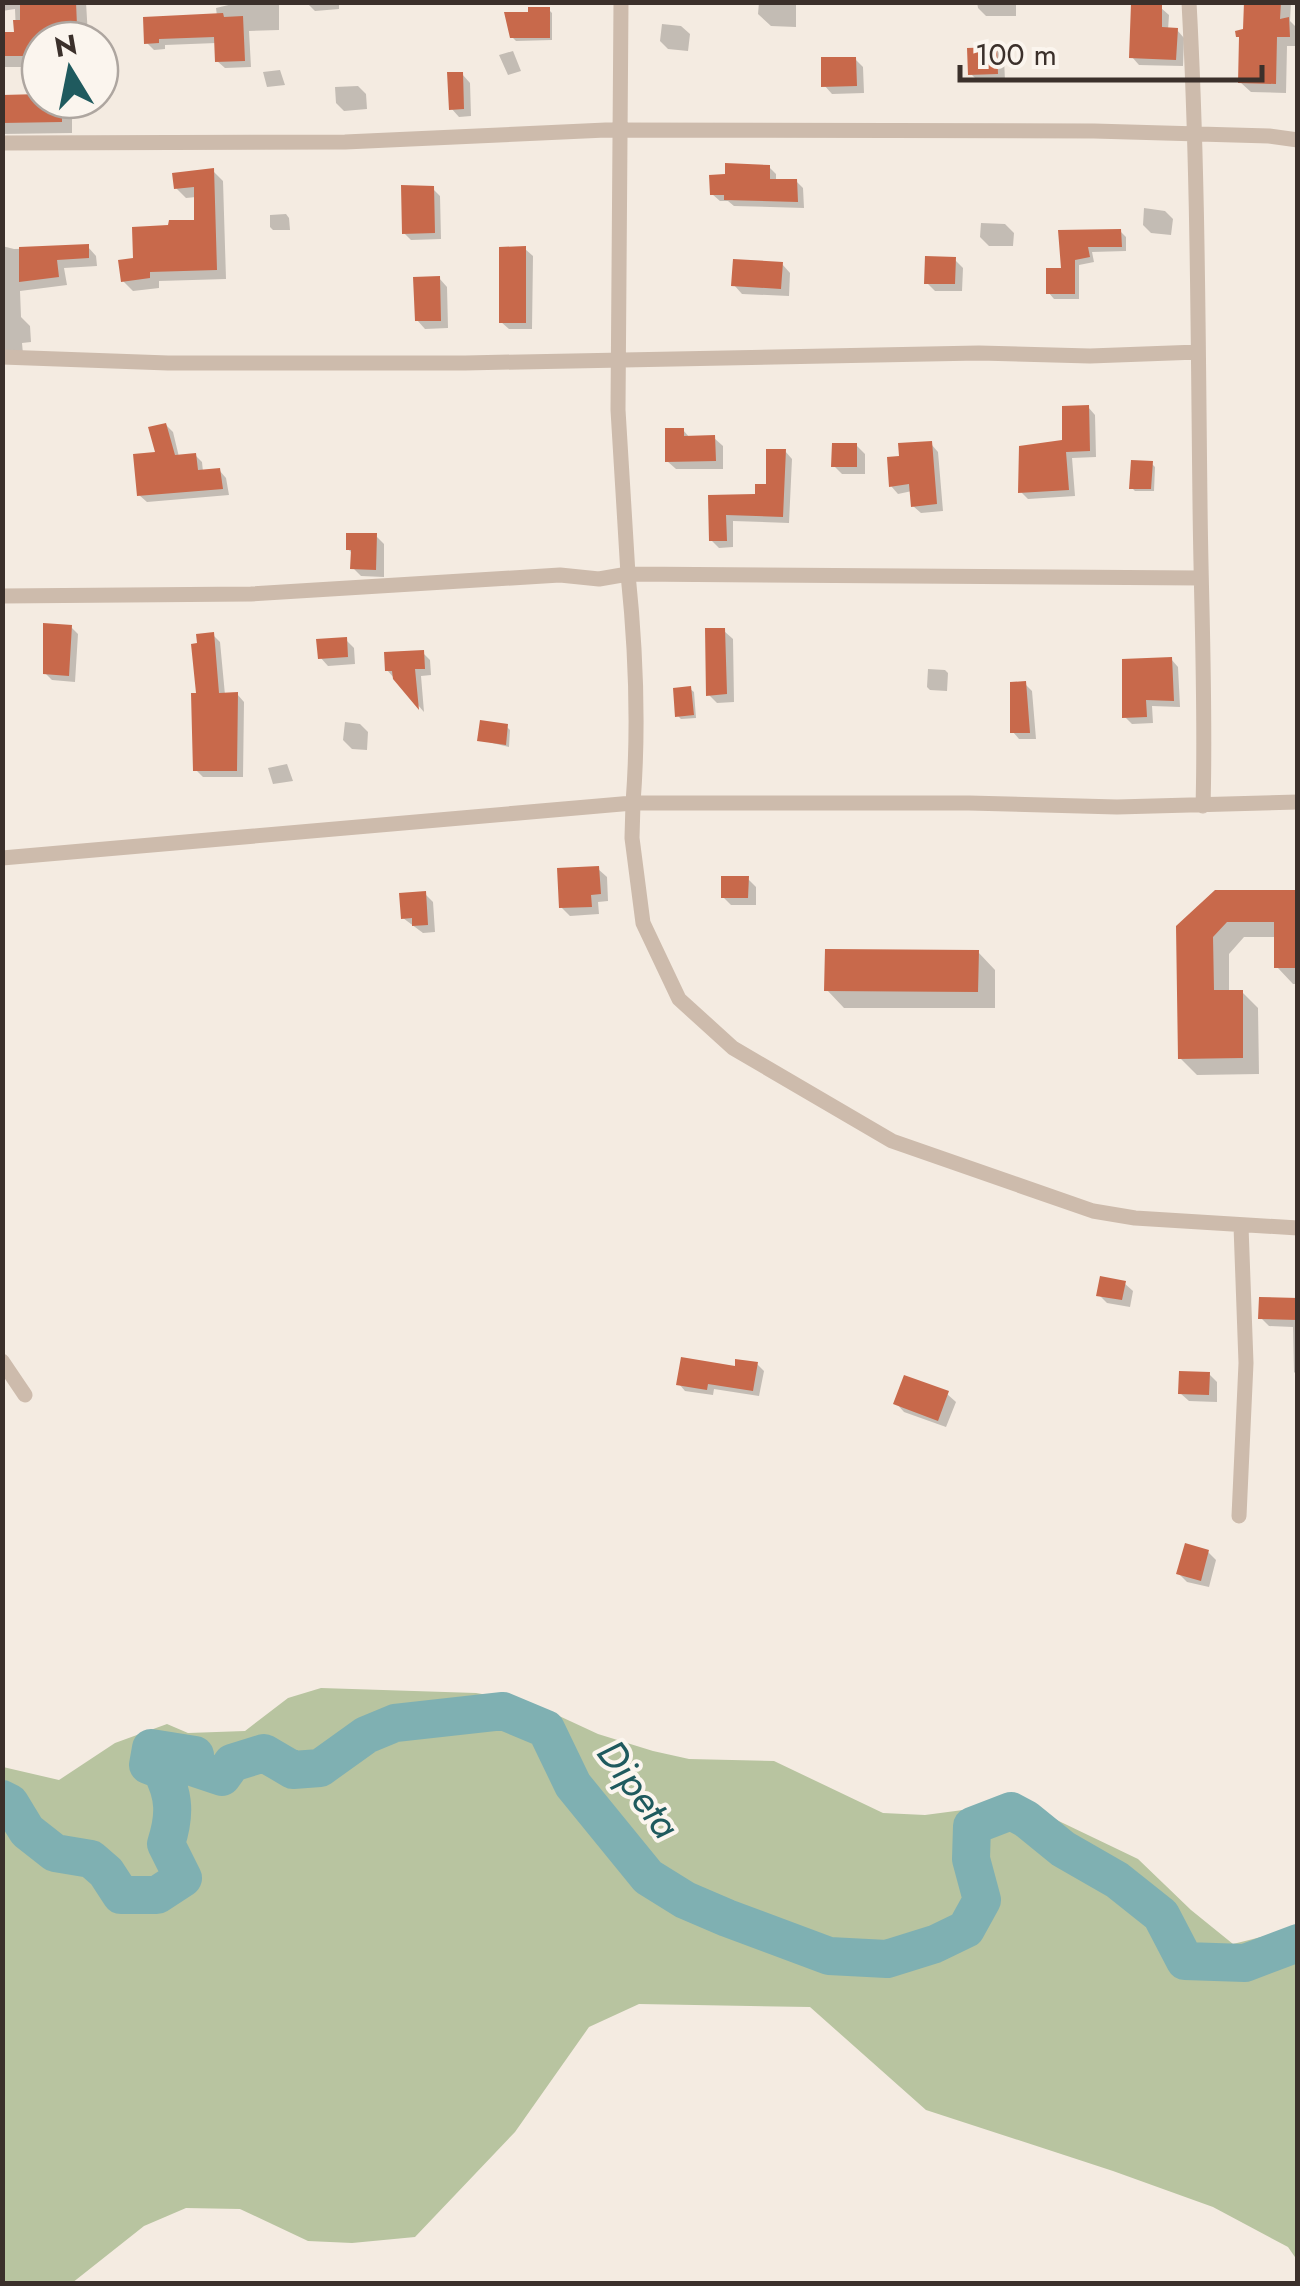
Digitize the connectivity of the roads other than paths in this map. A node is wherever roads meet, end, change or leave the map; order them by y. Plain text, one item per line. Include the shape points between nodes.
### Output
1 (621, 2) edge
2 (1189, 2) edge
3 (621, 132) junction
4 (1196, 134) junction
5 (1298, 140) edge
6 (2, 143) edge
7 (1198, 352) junction
8 (2, 356) edge
9 (619, 358) junction
10 (628, 574) junction
11 (1201, 578) junction
12 (2, 596) edge
13 (1298, 802) edge
14 (633, 803) junction
15 (1203, 806) junction
16 (2, 858) edge
17 (1241, 1226) junction
18 (1298, 1228) edge
19 (2, 1361) edge
20 (25, 1394) dead end
21 (1239, 1516) dead end

1 - 3 street
2 - 4 street
3 - 4 street
3 - 6 street via 345,142
3 - 9 street
4 - 5 street
4 - 7 street
7 - 9 street
7 - 11 street
8 - 9 street via 228,363
9 - 10 street
10 - 11 street
10 - 12 street via 252,594
10 - 14 street via 636,649
11 - 15 street
13 - 15 street
14 - 15 street
14 - 16 street
14 - 17 street via 643,922 678,999 733,1048 892,1141 1093,1211
17 - 18 street
17 - 21 street via 1246,1363
19 - 20 street

